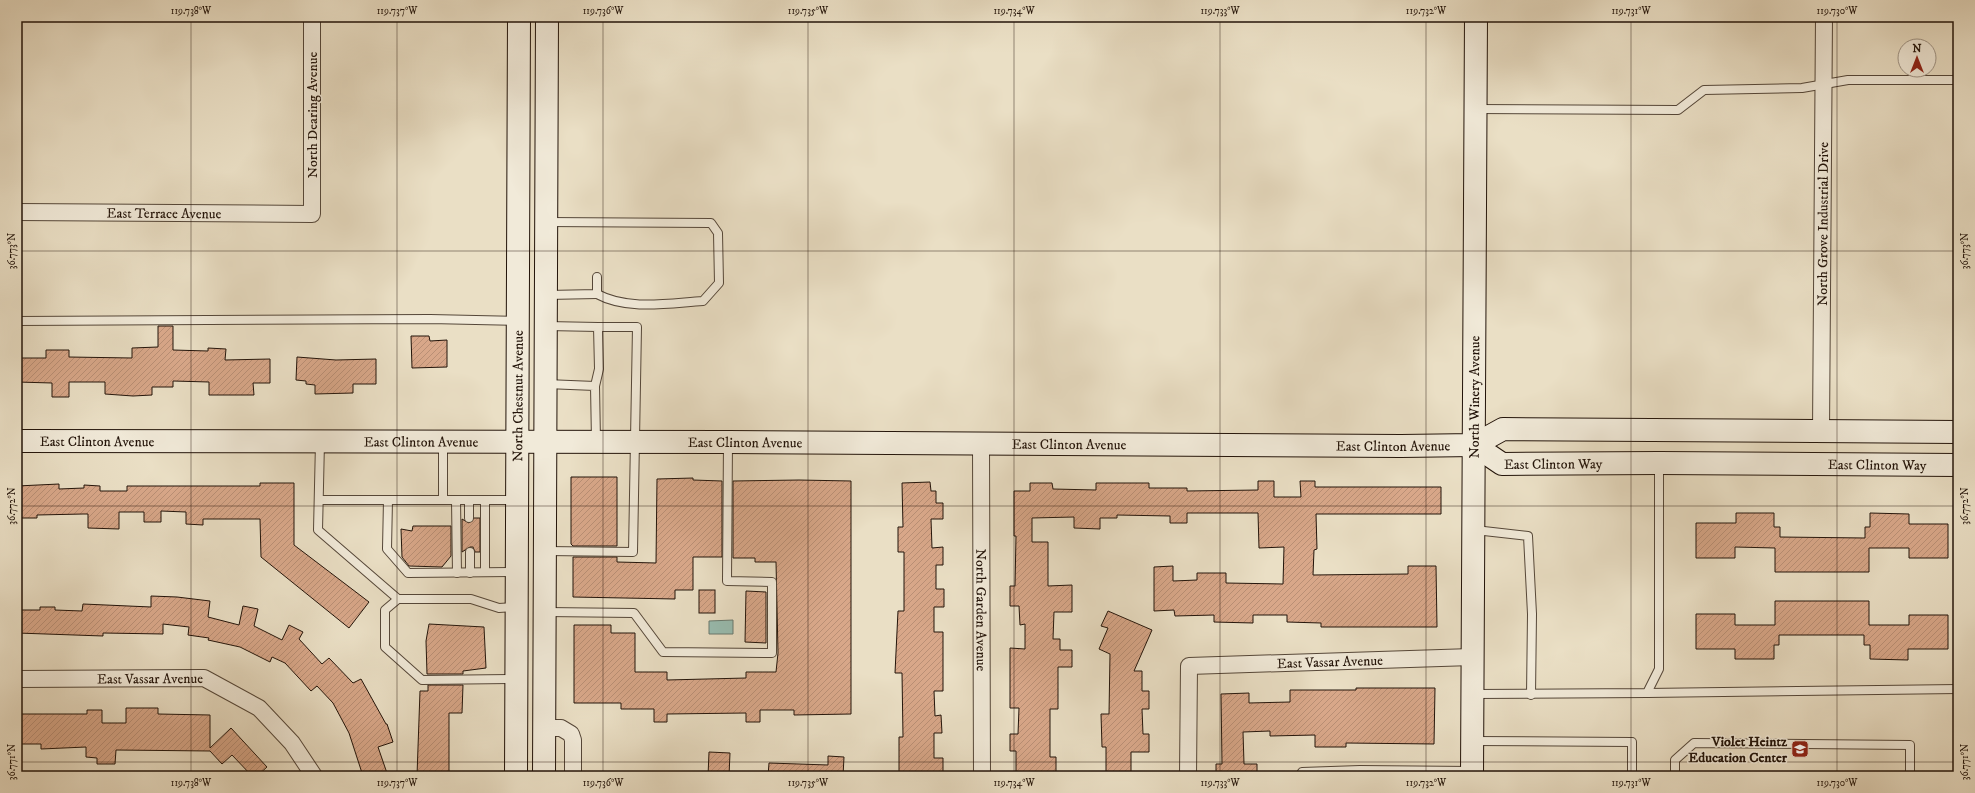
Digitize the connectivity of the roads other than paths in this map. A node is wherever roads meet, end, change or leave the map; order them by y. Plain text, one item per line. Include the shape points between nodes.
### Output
1 (312, 17) edge
2 (519, 17) edge
3 (547, 17) edge
4 (1476, 17) edge
5 (1824, 17) edge
6 (1958, 80) edge
7 (1823, 86) junction
8 (1476, 109) junction
9 (17, 212) edge
10 (312, 214) joint
11 (546, 222) junction
12 (597, 277) dead end
13 (597, 294) junction
14 (546, 295) junction
15 (17, 320) edge
16 (517, 321) junction
17 (546, 326) junction
18 (598, 328) junction
19 (546, 384) junction
20 (595, 386) junction
21 (1821, 432) junction
22 (1958, 432) edge
23 (17, 441) edge
24 (320, 441) junction
25 (443, 442) junction
26 (517, 442) junction
27 (545, 442) junction
28 (596, 442) junction
29 (635, 442) junction
30 (728, 442) junction
31 (982, 443) junction
32 (1474, 445) junction
33 (1659, 463) junction
34 (1958, 465) edge
35 (319, 500) junction
36 (388, 500) junction
37 (443, 500) junction
38 (456, 500) junction
39 (469, 500) junction
40 (484, 500) junction
41 (517, 500) junction
42 (469, 518) dead end
43 (1474, 530) junction
44 (470, 552) dead end
45 (545, 552) junction
46 (485, 572) junction
47 (516, 572) junction
48 (457, 573) junction
49 (470, 573) junction
50 (398, 598) junction
51 (516, 608) junction
52 (545, 612) junction
53 (1472, 657) junction
54 (17, 679) edge
55 (516, 679) junction
56 (1958, 689) edge
57 (1647, 693) junction
58 (1472, 694) junction
59 (1531, 695) junction
60 (545, 728) junction
61 (1472, 741) junction
62 (1472, 773) edge
63 (314, 776) edge
64 (516, 776) edge
65 (544, 776) edge
66 (573, 776) edge
67 (982, 776) edge
68 (1188, 776) edge
69 (1300, 776) edge
70 (1632, 776) edge
71 (1675, 776) edge
72 (1910, 776) edge

1 - 10 street, North Dearing Avenue
2 - 16 main road, North Chestnut Avenue
3 - 11 main road, North Chestnut Avenue
4 - 8 main road, North Winery Avenue
5 - 7 street, North Grove Industrial Drive
6 - 7 lane via 1848,80
7 - 8 lane via 1704,90 1678,110
7 - 21 street, North Grove Industrial Drive
8 - 32 main road, North Winery Avenue
9 - 10 street, East Terrace Avenue
11 - 13 lane via 711,223 718,233 719,284 703,301 637,304 608,300
11 - 14 main road, North Chestnut Avenue
12 - 13 lane
13 - 14 lane
14 - 17 main road, North Chestnut Avenue
15 - 16 lane via 430,318
16 - 26 main road, North Chestnut Avenue
17 - 18 lane
17 - 19 main road, North Chestnut Avenue
18 - 20 lane via 599,369
18 - 29 lane via 637,327
19 - 20 lane
19 - 27 main road, North Chestnut Avenue
20 - 28 lane
21 - 22 main road
21 - 32 main road via 1503,430
23 - 24 main road, East Clinton Avenue
24 - 25 main road, East Clinton Avenue
24 - 35 lane
25 - 26 main road, East Clinton Avenue
25 - 37 lane
26 - 27 main road, East Clinton Avenue
26 - 41 main road, North Chestnut Avenue
27 - 28 main road, East Clinton Avenue
27 - 45 main road, North Chestnut Avenue
28 - 29 main road, East Clinton Avenue
29 - 30 main road, East Clinton Avenue
29 - 45 lane via 633,552
30 - 31 main road, East Clinton Avenue
30 - 52 lane via 727,581 772,582 772,653 663,652 634,613
31 - 32 main road, East Clinton Avenue
31 - 67 street, North Garden Avenue
32 - 33 main road, East Clinton Way via 1502,464
32 - 43 main road, North Winery Avenue
33 - 34 main road, East Clinton Way
33 - 57 lane via 1659,669
35 - 36 lane
35 - 50 lane via 318,530
36 - 37 lane
36 - 48 lane via 387,549 408,574
37 - 38 lane
38 - 39 lane
38 - 48 lane
39 - 40 lane
39 - 42 lane
40 - 41 lane
40 - 46 lane
41 - 47 main road, North Chestnut Avenue
43 - 53 main road, North Winery Avenue
43 - 59 lane via 1528,536 1532,614
44 - 49 lane
45 - 52 main road, North Chestnut Avenue
46 - 47 lane
46 - 49 lane
47 - 51 main road, North Chestnut Avenue
48 - 49 lane
50 - 51 lane via 470,599 499,608
50 - 55 lane via 384,610 385,647 422,680
51 - 55 main road, North Chestnut Avenue
52 - 60 main road, North Chestnut Avenue
53 - 58 main road, North Winery Avenue
53 - 68 street, East Vassar Avenue via 1189,666
54 - 63 street, East Vassar Avenue via 204,678 259,708 292,743
55 - 64 main road, North Chestnut Avenue
56 - 57 lane
57 - 59 lane
58 - 59 lane
58 - 61 main road, North Winery Avenue
60 - 65 main road, North Chestnut Avenue
60 - 66 street via 559,728 571,734
61 - 62 main road, North Winery Avenue
61 - 70 lane via 1632,742
62 - 69 lane via 1360,770 1302,772
71 - 72 lane via 1675,760 1694,743 1910,745

